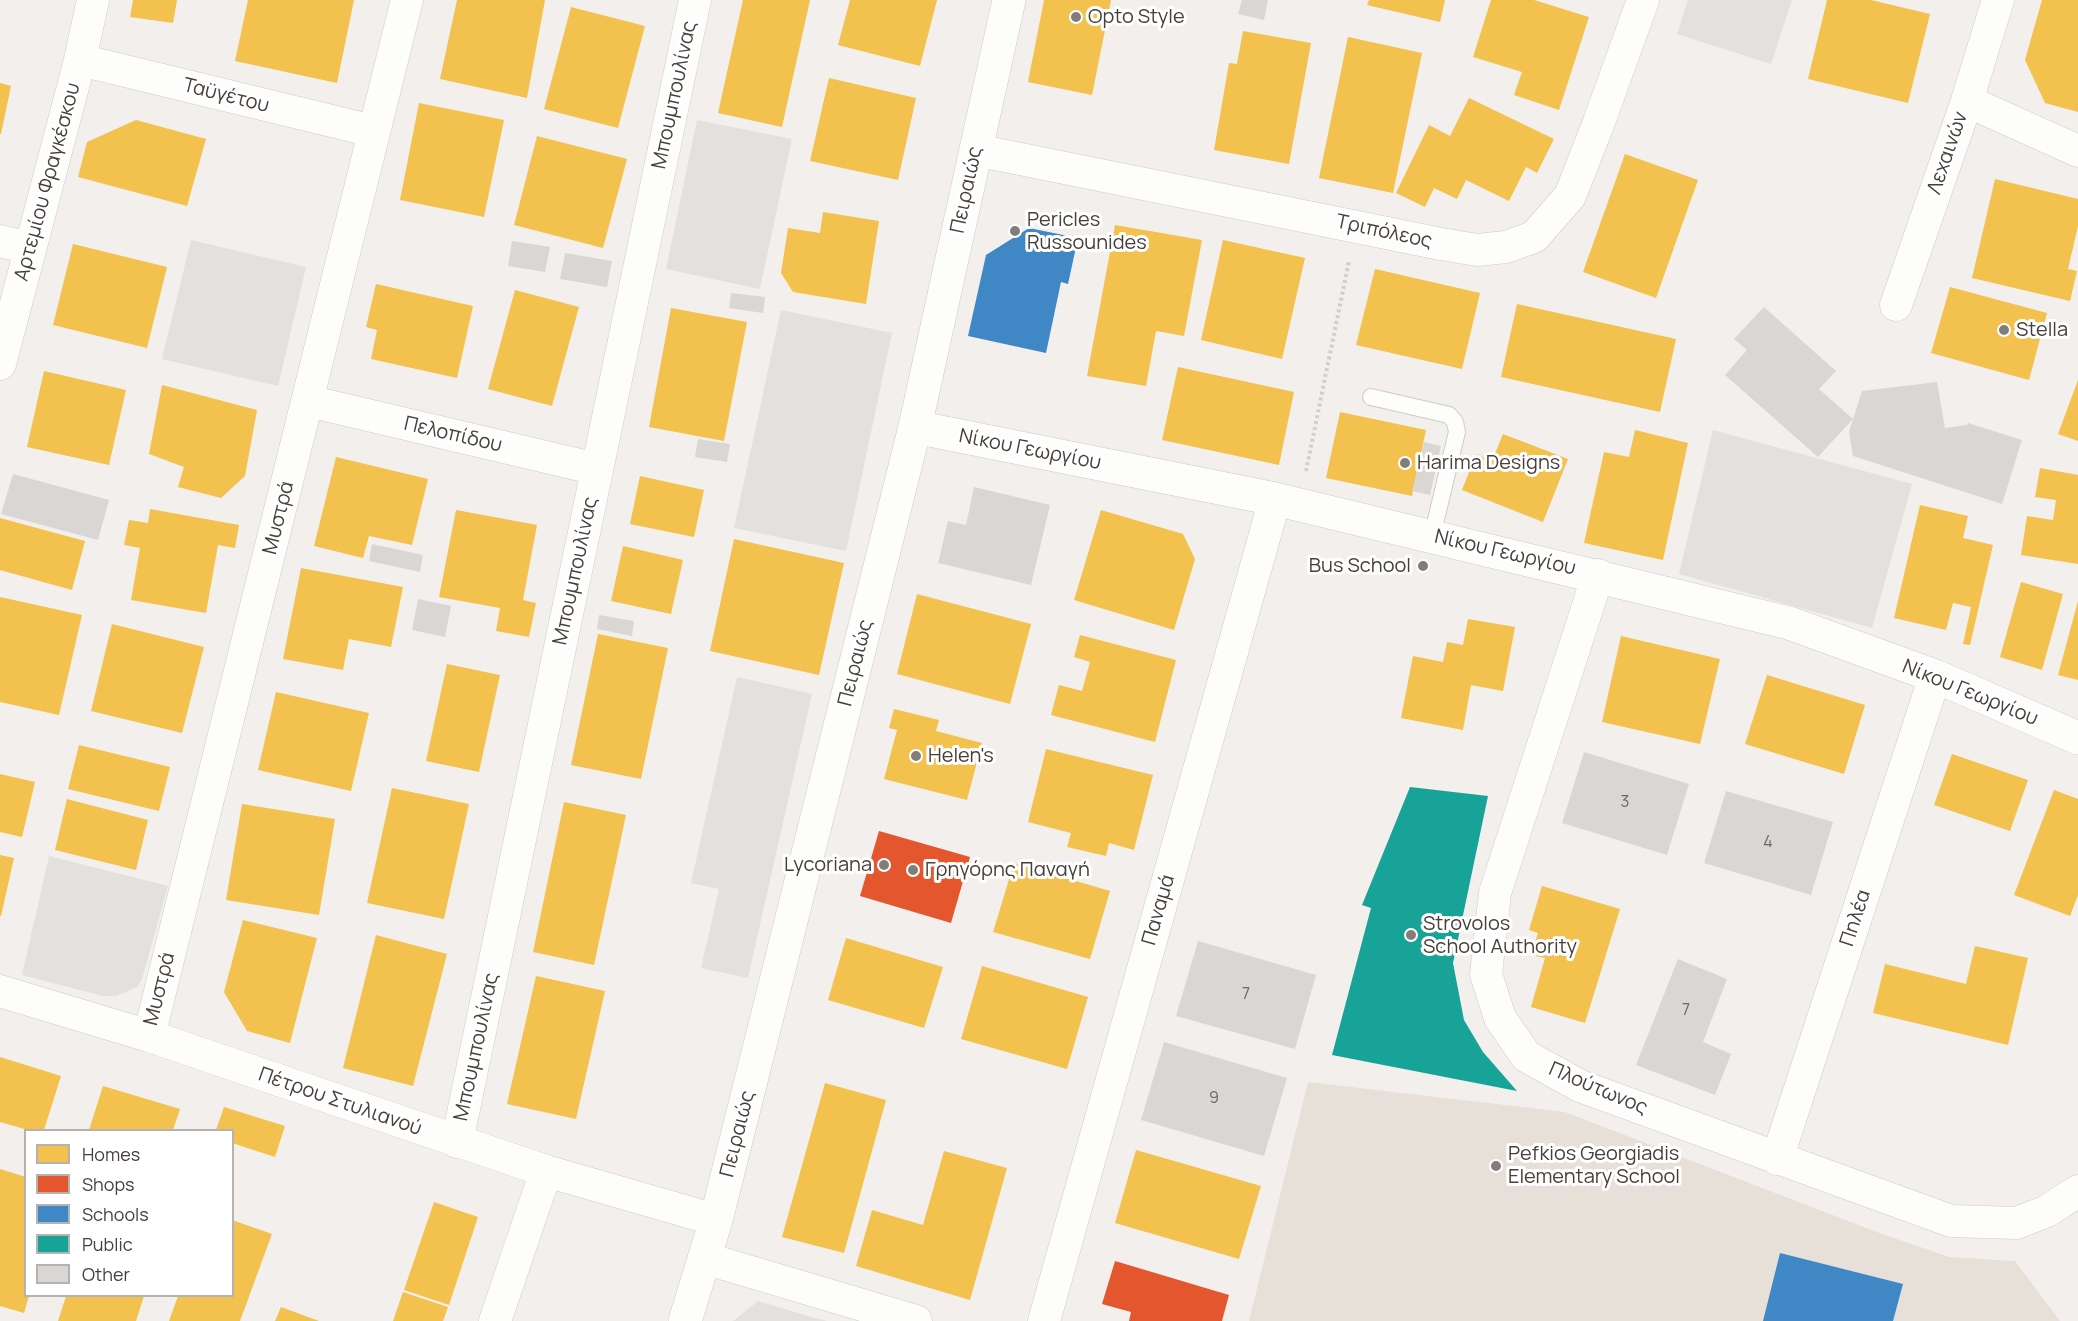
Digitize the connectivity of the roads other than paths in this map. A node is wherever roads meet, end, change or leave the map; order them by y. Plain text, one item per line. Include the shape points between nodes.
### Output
1 (93, 0) edge
2 (407, 0) edge
3 (694, 0) edge
4 (1009, 0) edge
5 (1643, 0) edge
6 (1998, 0) edge
7 (80, 60) junction
8 (1966, 101) junction
9 (373, 131) junction
10 (976, 150) junction
11 (2078, 151) edge
12 (15, 244) edge
13 (1896, 305) dead end
14 (0, 364) edge
15 (1371, 397) dead end
16 (308, 401) junction
17 (915, 427) junction
18 (597, 469) junction
19 (1287, 502) junction
20 (1432, 536) junction
21 (1598, 575) junction
22 (1935, 676) junction
23 (2078, 738) edge
24 (0, 991) edge
25 (149, 1035) junction
26 (457, 1142) junction
27 (1777, 1159) junction
28 (546, 1171) junction
29 (2078, 1191) edge
30 (716, 1220) junction
31 (704, 1258) junction
32 (495, 1321) edge
33 (685, 1321) edge
34 (916, 1321) edge
35 (1044, 1321) edge

1 - 7 street, Αρτεμίου Φραγκέσκου
2 - 9 street, Μυστρά
3 - 18 street, Μπουμπουλίνας
4 - 10 street, Πειραιώς
5 - 10 street, Τριπόλεος via 1570,195 1534,237 1506,247 1477,250
6 - 8 street, Λεχαινών
7 - 9 street, Ταϋγέτου
7 - 12 street, Αρτεμίου Φραγκέσκου
8 - 11 street
8 - 13 street, Λεχαινών
9 - 16 street, Μυστρά
10 - 17 street, Πειραιώς
12 - 14 street, Αρτεμίου Φραγκέσκου
15 - 20 lane via 1449,415 1455,422 1457,432
16 - 18 street, Πελοπίδου
16 - 25 street, Μυστρά
17 - 19 street, Νίκου Γεωργίου
17 - 30 street, Πειραιώς
18 - 26 street, Μπουμπουλίνας
19 - 20 street, Νίκου Γεωργίου
19 - 35 street, Παναμά
20 - 21 street, Νίκου Γεωργίου
21 - 22 street, Νίκου Γεωργίου via 1789,623
21 - 27 street, Πλούτωνος via 1495,893 1486,974 1500,1018 1526,1056 1580,1086
22 - 23 street, Νίκου Γεωργίου
22 - 27 street, Πηλέα
24 - 25 street, Πέτρου Στυλιανού
25 - 26 street, Πέτρου Στυλιανού
26 - 28 street, Πέτρου Στυλιανού
27 - 29 street, Πλούτωνος via 1951,1221 2017,1223 2047,1211
28 - 30 street, Πέτρου Στυλιανού
28 - 32 street
30 - 31 street, Πειραιώς
31 - 33 street, Πειραιώς
31 - 34 street

